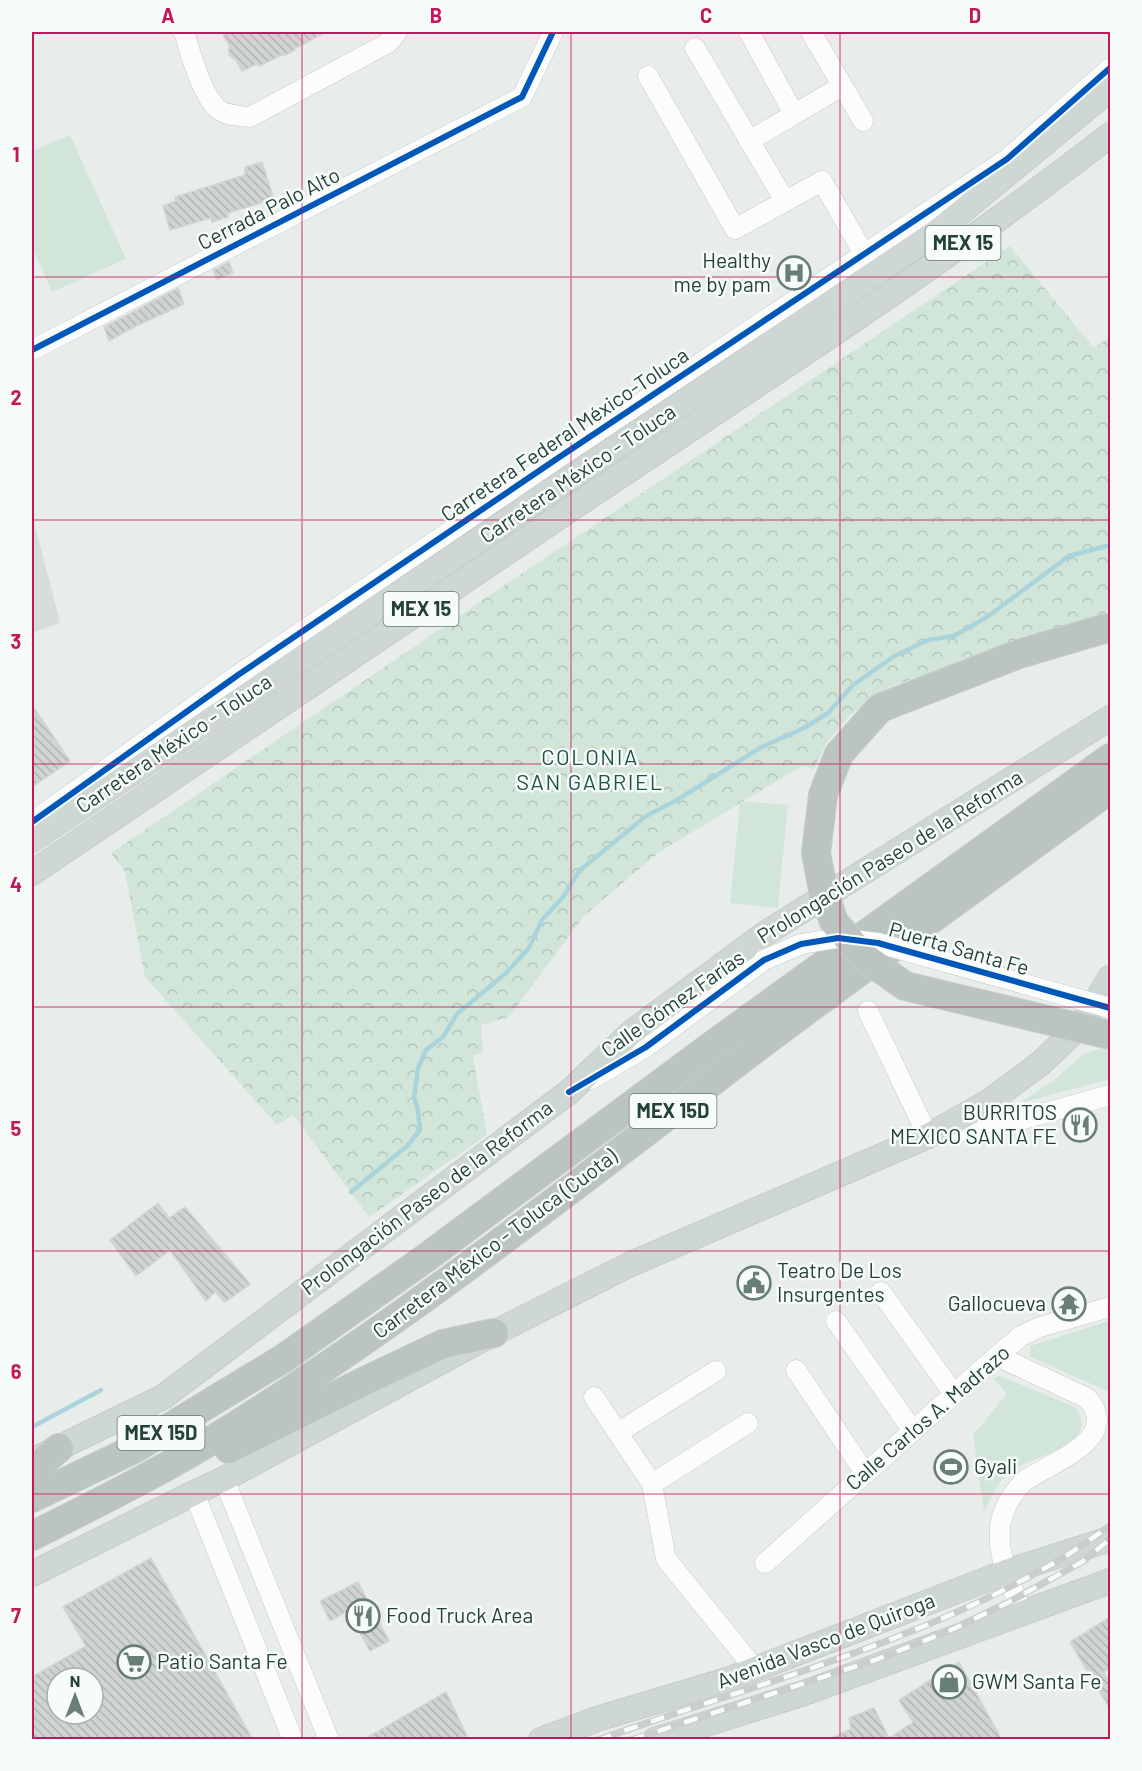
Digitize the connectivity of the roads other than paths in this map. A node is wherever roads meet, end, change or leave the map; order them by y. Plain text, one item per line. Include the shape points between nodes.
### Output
1 (184, 32) edge
2 (397, 32) edge
3 (553, 32) edge
4 (749, 32) edge
5 (811, 32) edge
6 (695, 48) dead end
7 (1110, 68) edge
8 (648, 75) dead end
9 (842, 86) junction
10 (1110, 89) edge
11 (794, 114) junction
12 (863, 121) dead end
13 (1110, 135) edge
14 (749, 141) junction
15 (785, 201) junction
16 (864, 254) junction
17 (32, 351) edge
18 (1110, 627) edge
19 (1110, 718) edge
20 (1110, 758) edge
21 (1110, 789) edge
22 (32, 822) edge
23 (32, 840) edge
24 (32, 873) edge
25 (764, 960) joint
26 (1110, 978) edge
27 (1110, 1008) edge
28 (868, 1011) dead end
29 (1110, 1035) edge
30 (569, 1092) junction
31 (1110, 1095) edge
32 (928, 1136) junction
33 (881, 1292) dead end
34 (1110, 1307) edge
35 (836, 1321) dead end
36 (494, 1333) junction
37 (997, 1356) junction
38 (796, 1370) dead end
39 (716, 1371) dead end
40 (954, 1394) junction
41 (594, 1397) dead end
42 (748, 1423) dead end
43 (913, 1431) junction
44 (619, 1432) junction
45 (59, 1448) junction
46 (32, 1461) edge
47 (32, 1471) edge
48 (865, 1473) junction
49 (153, 1474) junction
50 (225, 1479) junction
51 (652, 1484) junction
52 (194, 1493) junction
53 (32, 1498) edge
54 (32, 1536) edge
55 (1110, 1539) edge
56 (765, 1563) dead end
57 (1006, 1572) junction
58 (32, 1574) edge
59 (1110, 1581) edge
60 (1022, 1612) junction
61 (754, 1669) junction
62 (293, 1740) edge
63 (329, 1740) edge
64 (541, 1740) edge
65 (655, 1740) edge

1 - 2 street via 194,67 218,109 233,116 250,117 388,43
3 - 17 street, Cerrada Palo Alto via 522,97
4 - 11 street
5 - 9 street
6 - 14 street
7 - 16 street, Carretera Federal México-Toluca via 1006,159
8 - 15 street via 735,229
9 - 11 street
9 - 12 street
10 - 23 main road, Carretera México - Toluca / MEX 15 via 938,231
11 - 14 street
13 - 24 main road, Carretera México - Toluca / MEX 15 via 1039,190 829,336
14 - 15 street
15 - 16 street via 822,181
16 - 22 street, Carretera Federal México-Toluca via 238,675
18 - 29 highway, bridge via 1019,654 880,708 839,754 823,795 816,853 834,922 864,957 905,986
19 - 30 main road, Prolongación Paseo de la Reforma via 766,933 633,1032
20 - 53 highway, Carretera México - Toluca (Cuota) / MEX 15D via 284,1358 134,1449
21 - 49 highway, Carretera México - Toluca (Cuota) / MEX 15D via 835,988 380,1330 232,1429
25 - 27 street, Puerta Santa Fe, bridge via 801,944 829,939 878,943
25 - 30 street, Calle Gómez Farías via 646,1047
26 - 32 main road via 1082,1024 1041,1064 990,1101
28 - 32 street
30 - 45 main road, Prolongación Paseo de la Reforma via 163,1397
31 - 32 street via 995,1127
32 - 36 main road via 631,1264
33 - 40 street
34 - 37 street, Calle Carlos A. Madrazo via 1041,1327 1021,1336
35 - 43 street
36 - 49 highway via 443,1344 229,1449
36 - 50 main road
37 - 40 street, Calle Carlos A. Madrazo
37 - 57 street via 1087,1398 1096,1410 1097,1423 1082,1447 1025,1481 1012,1495 1002,1515 1000,1542
38 - 48 street
39 - 44 street
40 - 43 street, Calle Carlos A. Madrazo
41 - 44 street
42 - 51 street
43 - 48 street, Calle Carlos A. Madrazo
44 - 51 street
45 - 46 main road, Prolongación Paseo de la Reforma
45 - 47 highway
48 - 56 street, Calle Carlos A. Madrazo
49 - 54 highway, Carretera México - Toluca (Cuota) / MEX 15D
50 - 52 main road
50 - 63 street
51 - 61 street via 666,1559
52 - 58 main road
52 - 62 street
55 - 57 main road, Avenida Vasco de Quiroga
57 - 60 street
57 - 61 main road, Avenida Vasco de Quiroga
59 - 60 main road, Avenida Vasco de Quiroga
60 - 65 main road, Avenida Vasco de Quiroga via 804,1693
61 - 64 main road, Avenida Vasco de Quiroga

